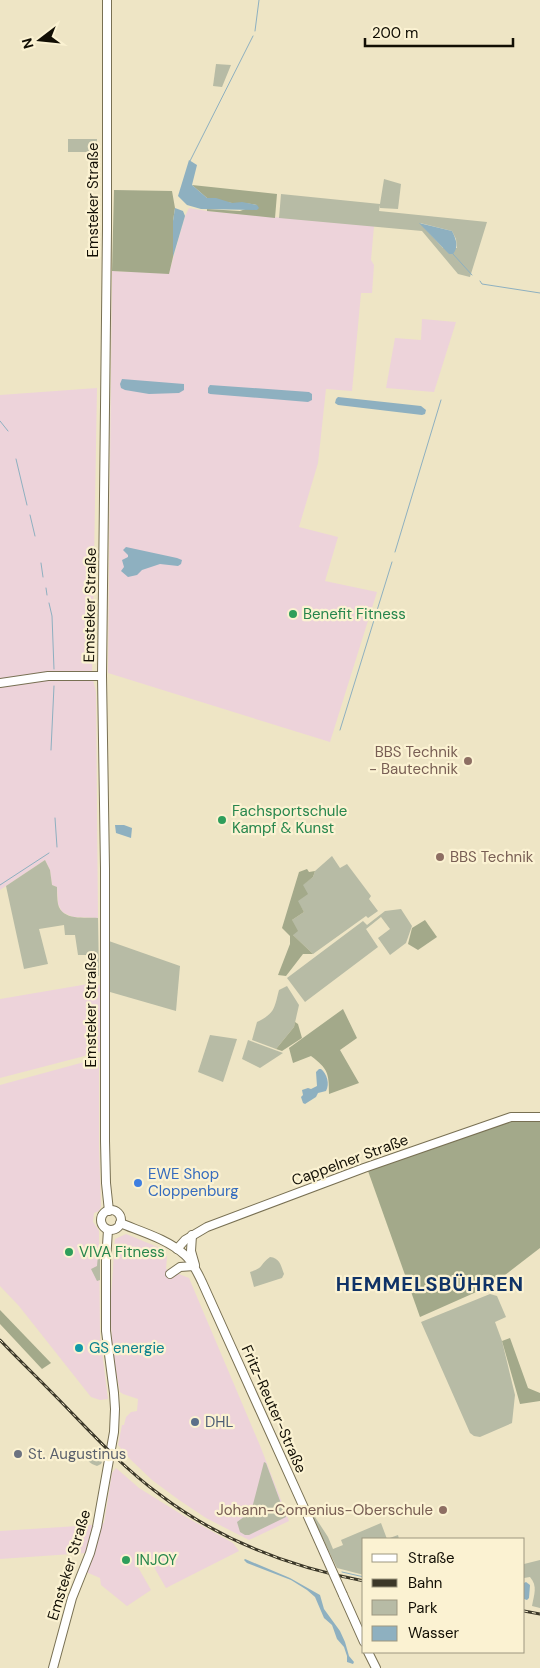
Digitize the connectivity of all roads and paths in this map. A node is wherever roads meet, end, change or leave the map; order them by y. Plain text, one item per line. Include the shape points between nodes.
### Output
1 (107, 0) edge
2 (102, 676) junction
3 (0, 683) edge
4 (540, 1117) edge
5 (109, 1210) junction
6 (120, 1223) junction
7 (108, 1230) junction
8 (192, 1235) junction
9 (177, 1249) junction
10 (195, 1268) junction
11 (170, 1274) dead end
12 (362, 1638) edge
13 (368, 1653) edge
14 (53, 1668) edge
15 (376, 1668) edge

1 - 2 street, Emsteker Straße
2 - 3 street via 48,676
2 - 5 street, Emsteker Straße via 104,1141
4 - 8 street, Cappelner Straße via 511,1117 340,1177
5 - 6 street via 119,1214
5 - 7 street, Emsteker Straße via 101,1218 103,1227
6 - 7 street via 117,1228
6 - 9 street, Fritz-Reuter-Straße
7 - 14 street, Emsteker Straße via 106,1330 114,1393 114,1432 97,1527 72,1598
8 - 9 street, Cappelner Straße
8 - 10 street
9 - 10 street, Fritz-Reuter-Straße
10 - 11 street via 180,1267
10 - 12 street, Fritz-Reuter-Straße, bridge
13 - 15 street

